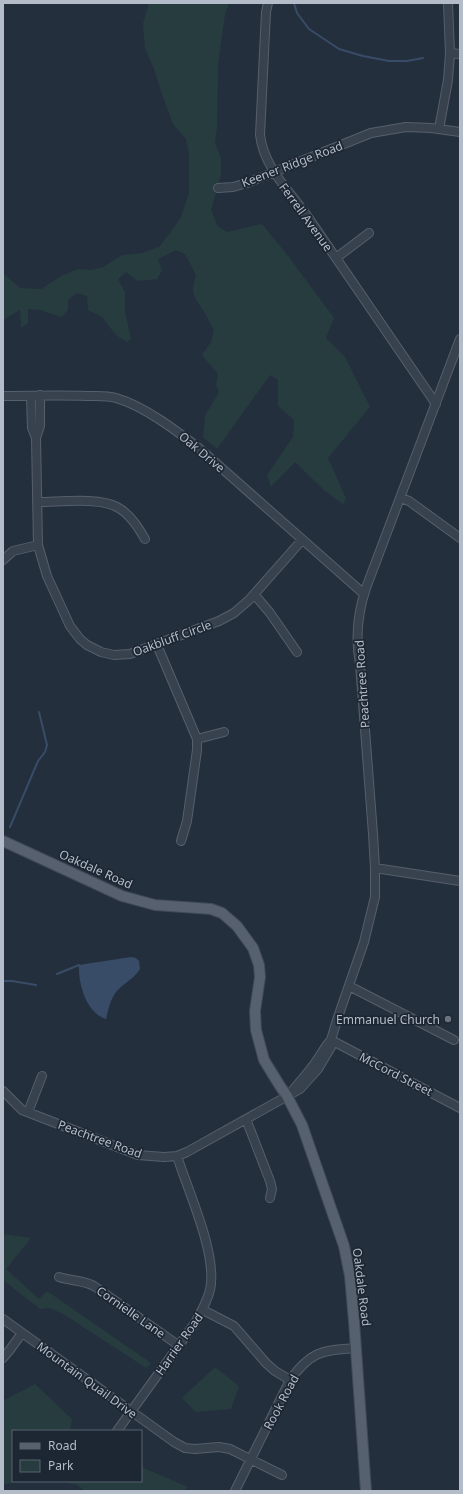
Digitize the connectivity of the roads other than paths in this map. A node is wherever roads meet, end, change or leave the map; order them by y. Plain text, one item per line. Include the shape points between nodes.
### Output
1 (268, 3) edge
2 (448, 3) edge
3 (450, 53) junction
4 (460, 54) edge
5 (439, 129) junction
6 (460, 132) edge
7 (274, 172) junction
8 (218, 188) dead end
9 (368, 232) dead end
10 (336, 258) junction
11 (460, 339) edge
12 (3, 396) edge
13 (31, 396) junction
14 (40, 396) junction
15 (436, 404) junction
16 (36, 438) junction
17 (401, 498) junction
18 (38, 502) junction
19 (460, 538) edge
20 (145, 539) dead end
21 (302, 540) junction
22 (38, 545) junction
23 (3, 560) edge
24 (254, 594) junction
25 (364, 594) junction
26 (157, 645) junction
27 (297, 652) dead end
28 (224, 732) dead end
29 (197, 739) junction
30 (3, 841) edge
31 (181, 841) dead end
32 (375, 868) junction
33 (460, 881) edge
34 (349, 986) junction
35 (331, 1040) junction
36 (454, 1040) dead end
37 (42, 1076) dead end
38 (3, 1091) edge
39 (287, 1096) junction
40 (460, 1108) edge
41 (28, 1112) junction
42 (246, 1119) junction
43 (177, 1156) junction
44 (270, 1198) dead end
45 (59, 1278) dead end
46 (203, 1310) junction
47 (3, 1319) edge
48 (22, 1333) junction
49 (178, 1345) junction
50 (356, 1348) junction
51 (3, 1358) edge
52 (290, 1380) junction
53 (131, 1412) junction
54 (118, 1430) edge
55 (251, 1459) junction
56 (282, 1475) dead end
57 (235, 1491) edge
58 (366, 1491) edge

1 - 7 street, Ferrell Avenue via 260,135 263,151
2 - 3 street
3 - 4 street
3 - 5 street
5 - 6 street, Keener Ridge Road
5 - 7 street, Keener Ridge Road via 406,127 371,133
7 - 8 street, Keener Ridge Road via 247,183
7 - 10 street, Ferrell Avenue
9 - 10 street
10 - 15 street, Ferrell Avenue
11 - 15 street, Peachtree Road
12 - 13 street, Oak Drive
13 - 14 street, Oak Drive
13 - 16 street, Oakbluff Circle via 32,428
14 - 16 street, Oakbluff Circle via 40,426
14 - 21 street, Oak Drive via 114,398 147,412 200,449
15 - 17 street, Peachtree Road
16 - 18 street, Oakbluff Circle
17 - 19 street via 409,501
17 - 25 street, Peachtree Road
18 - 20 street via 92,501 117,507 128,515
18 - 22 street, Oakbluff Circle
21 - 24 street, Oakbluff Circle
21 - 25 street, Oak Drive
22 - 23 street via 13,551
22 - 26 street, Oakbluff Circle via 47,576 70,626 87,645 114,655 130,654
24 - 26 street, Oakbluff Circle via 227,617
24 - 27 street
25 - 32 street, Peachtree Road via 358,624 358,653
26 - 29 street
28 - 29 street
29 - 31 street via 187,821
30 - 39 main road, Oakdale Road via 122,896 155,905 211,909 231,920 247,938 259,965 260,977 255,1011 257,1034 262,1050 284,1080
32 - 33 street
32 - 34 street, Peachtree Road via 371,915
34 - 35 street, Peachtree Road
34 - 36 street
35 - 39 street, Peachtree Road via 331,1047 314,1075
35 - 40 street, McCord Street
37 - 41 street
38 - 41 street, Peachtree Road via 15,1105
39 - 42 street, Peachtree Road
39 - 50 main road, Oakdale Road via 302,1125 344,1246 350,1276
41 - 43 street, Peachtree Road via 138,1155
42 - 43 street, Peachtree Road
42 - 44 street via 270,1181
43 - 46 street, Harrier Road via 208,1247 210,1288
45 - 49 street, Cornielle Lane via 86,1282 94,1286
46 - 49 street, Harrier Road
46 - 52 street via 234,1326 266,1363
47 - 48 street, Mountain Quail Drive
48 - 51 street
48 - 53 street, Mountain Quail Drive
49 - 53 street, Harrier Road
50 - 52 street, Rook Road via 317,1354 306,1361
50 - 58 main road, Oakdale Road
52 - 55 street, Rook Road
53 - 54 street, Harrier Road
53 - 55 street, Mountain Quail Drive via 185,1448 195,1450 219,1447
55 - 56 street, Mountain Quail Drive
55 - 57 street, Rook Road

